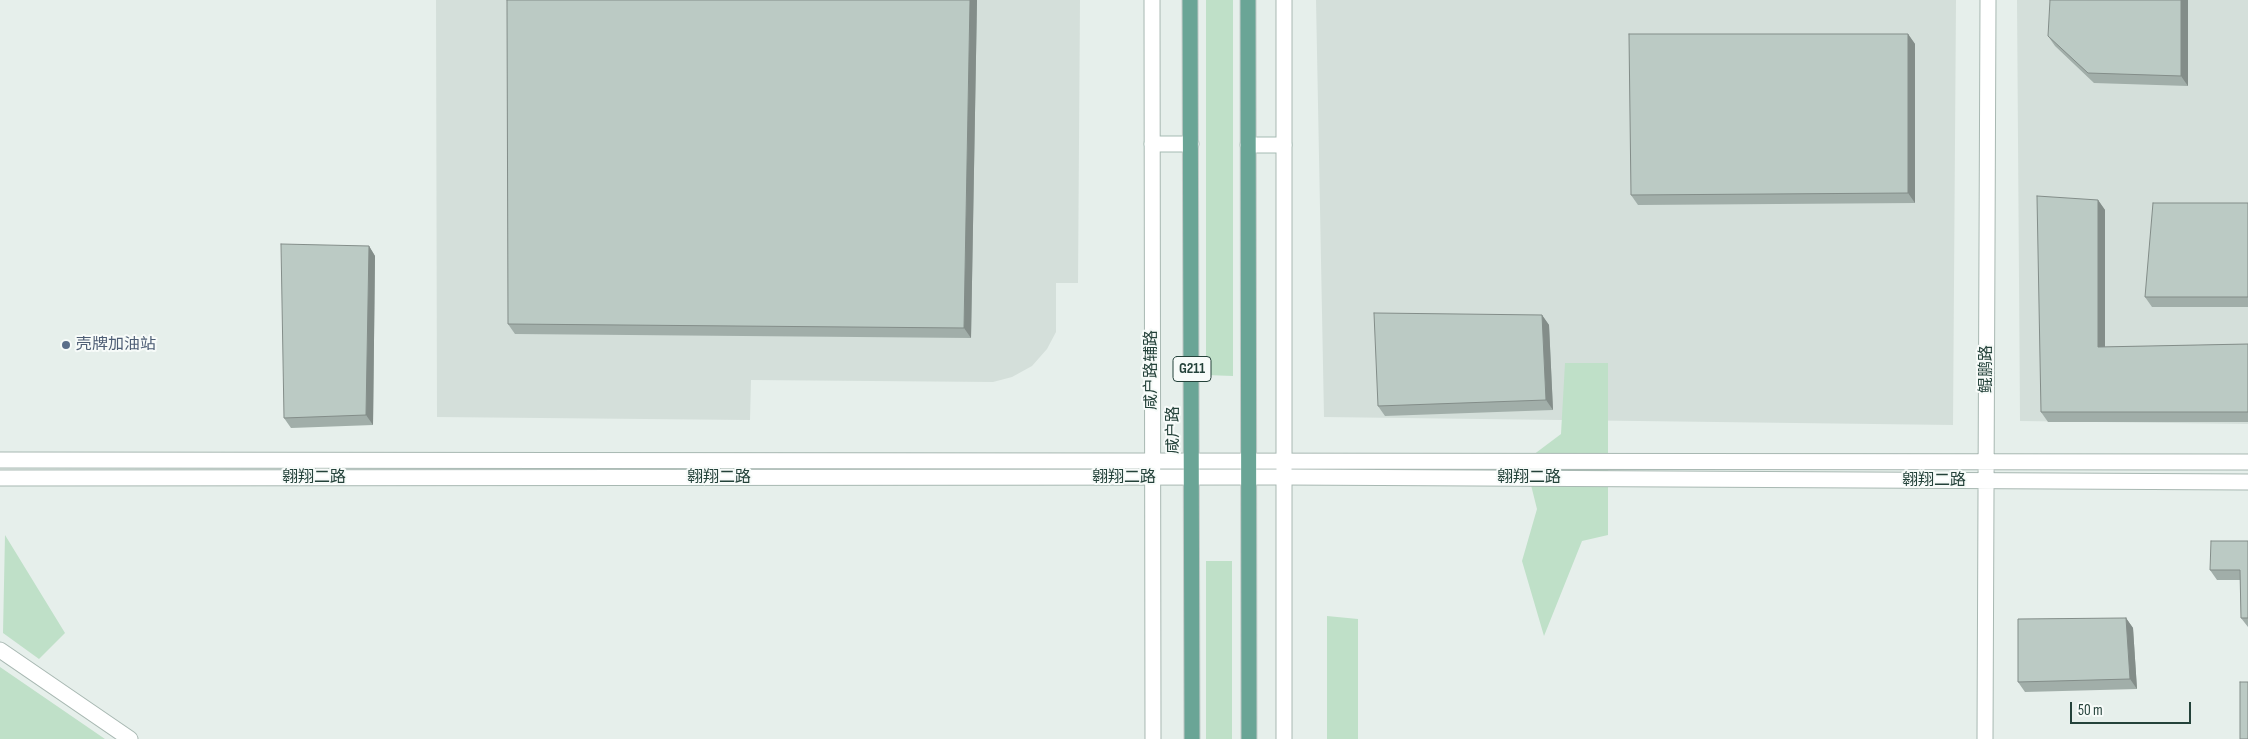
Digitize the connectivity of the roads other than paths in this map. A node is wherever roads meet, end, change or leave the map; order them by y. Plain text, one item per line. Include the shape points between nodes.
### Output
1 (1152, 0) edge
2 (1190, 0) edge
3 (1248, 0) edge
4 (1284, 0) edge
5 (1988, 0) edge
6 (1152, 144) junction
7 (1191, 144) junction
8 (1248, 145) junction
9 (1284, 145) junction
10 (0, 460) edge
11 (1152, 460) junction
12 (1192, 460) junction
13 (1249, 460) junction
14 (1284, 460) junction
15 (2248, 462) edge
16 (1986, 463) junction
17 (1249, 477) junction
18 (1284, 477) junction
19 (0, 478) edge
20 (1152, 478) junction
21 (1192, 478) junction
22 (1986, 481) junction
23 (2248, 482) edge
24 (0, 650) edge
25 (130, 739) edge
26 (1153, 739) edge
27 (1192, 739) edge
28 (1249, 739) edge
29 (1284, 739) edge
30 (1985, 739) edge

1 - 6 street, 咸户路辅路
2 - 7 main road, 咸户路 / G211
3 - 8 main road
4 - 9 street
5 - 16 street, 鲲鹏路
6 - 7 street
6 - 11 street, 咸户路辅路
7 - 12 main road, 咸户路 / G211
8 - 9 street
8 - 13 main road
9 - 14 street
10 - 11 street, 翱翔二路
11 - 12 street, 翱翔二路
11 - 20 street, 咸户路辅路
12 - 13 street, 翱翔二路
12 - 21 main road, 咸户路 / G211
13 - 14 street, 翱翔二路
13 - 17 main road
14 - 16 street, 翱翔二路
14 - 18 street
15 - 16 street, 翱翔二路
16 - 22 street, 鲲鹏路
17 - 18 street, 翱翔二路
17 - 21 street, 翱翔二路
17 - 28 main road
18 - 22 street, 翱翔二路
18 - 29 street
19 - 20 street, 翱翔二路
20 - 21 street, 翱翔二路
20 - 26 street, 咸户路辅路
21 - 27 main road, 咸户路 / G211
22 - 23 street, 翱翔二路
22 - 30 street, 鲲鹏路
24 - 25 street

